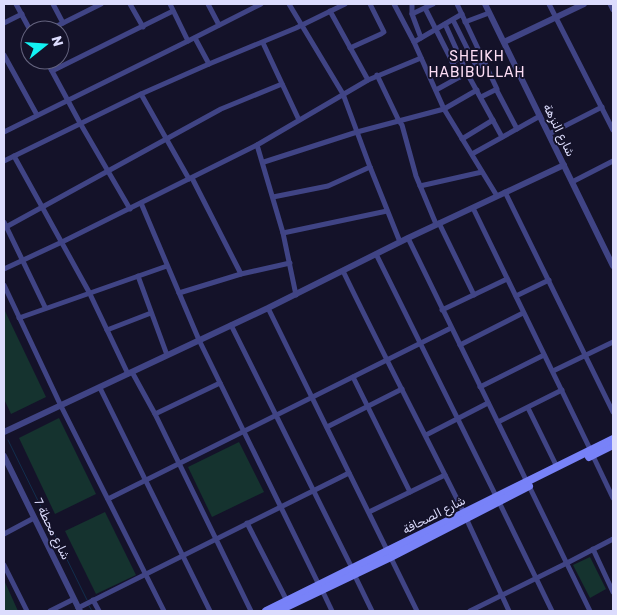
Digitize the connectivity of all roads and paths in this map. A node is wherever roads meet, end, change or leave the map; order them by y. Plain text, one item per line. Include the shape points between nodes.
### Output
1 (16, 4) edge
2 (53, 4) edge
3 (101, 4) edge
4 (131, 4) edge
5 (170, 4) edge
6 (208, 4) edge
7 (261, 4) edge
8 (289, 4) edge
9 (346, 4) edge
10 (370, 4) edge
11 (394, 4) edge
12 (412, 4) edge
13 (432, 4) edge
14 (457, 4) edge
15 (485, 4) edge
16 (549, 4) edge
17 (584, 4) edge
18 (610, 4) edge
19 (91, 6) edge
20 (249, 6) edge
21 (425, 8) junction
22 (613, 10) edge
23 (173, 11) junction
24 (330, 11) junction
25 (489, 13) junction
26 (22, 14) junction
27 (412, 14) junction
28 (462, 14) junction
29 (556, 17) junction
30 (25, 20) edge
31 (61, 20) edge
32 (68, 20) edge
33 (453, 20) junction
34 (465, 22) junction
35 (4, 23) edge
36 (445, 24) junction
37 (219, 25) junction
38 (302, 25) junction
39 (142, 27) junction
40 (436, 29) junction
41 (195, 38) junction
42 (420, 38) junction
43 (188, 42) junction
44 (414, 42) junction
45 (504, 42) junction
46 (262, 43) junction
47 (350, 48) junction
48 (479, 50) junction
49 (470, 54) junction
50 (4, 55) edge
51 (422, 58) junction
52 (460, 58) junction
53 (452, 62) junction
54 (485, 63) junction
55 (209, 64) junction
56 (477, 68) junction
57 (52, 71) joint
58 (467, 73) junction
59 (377, 75) junction
60 (460, 77) junction
61 (368, 80) junction
62 (282, 84) junction
63 (496, 89) junction
64 (436, 90) junction
65 (477, 90) junction
66 (142, 94) junction
67 (343, 94) junction
68 (481, 97) junction
69 (68, 101) junction
70 (602, 107) junction
71 (444, 109) junction
72 (37, 115) junction
73 (540, 116) junction
74 (299, 120) junction
75 (493, 120) junction
76 (399, 121) junction
77 (80, 124) junction
78 (517, 128) junction
79 (613, 130) edge
80 (4, 132) edge
81 (357, 132) junction
82 (548, 134) junction
83 (502, 137) junction
84 (167, 139) junction
85 (462, 140) junction
86 (257, 145) junction
87 (472, 154) junction
88 (14, 156) junction
89 (4, 161) edge
90 (613, 161) edge
91 (264, 162) junction
92 (564, 165) junction
93 (370, 167) junction
94 (108, 170) junction
95 (482, 172) junction
96 (190, 178) junction
97 (572, 182) junction
98 (420, 186) junction
99 (505, 192) junction
100 (273, 196) junction
101 (497, 196) junction
102 (141, 203) junction
103 (43, 207) junction
104 (130, 208) junction
105 (473, 208) junction
106 (387, 211) junction
107 (5, 224) edge
108 (437, 224) junction
109 (283, 233) junction
110 (408, 238) junction
111 (62, 242) junction
112 (400, 242) junction
113 (376, 254) junction
114 (23, 261) junction
115 (290, 264) junction
116 (167, 266) junction
117 (613, 266) edge
118 (4, 269) edge
119 (343, 271) junction
120 (242, 274) junction
121 (138, 276) junction
122 (507, 278) junction
123 (549, 280) junction
124 (4, 285) edge
125 (89, 292) junction
126 (179, 293) junction
127 (296, 295) junction
128 (474, 295) junction
129 (516, 296) junction
130 (45, 307) junction
131 (268, 308) junction
132 (442, 310) junction
133 (152, 313) junction
134 (523, 313) junction
135 (19, 318) junction
136 (231, 325) junction
137 (451, 328) junction
138 (107, 330) junction
139 (200, 340) junction
140 (613, 342) edge
141 (420, 343) junction
142 (460, 345) junction
143 (167, 355) junction
144 (544, 355) junction
145 (586, 355) junction
146 (386, 360) junction
147 (553, 371) junction
148 (130, 373) junction
149 (353, 377) junction
150 (220, 383) junction
151 (480, 387) junction
152 (100, 388) junction
153 (402, 389) junction
154 (562, 390) junction
155 (311, 397) junction
156 (488, 403) junction
157 (61, 406) junction
158 (368, 406) junction
159 (528, 408) junction
160 (613, 412) edge
161 (155, 414) junction
162 (277, 414) junction
163 (458, 419) junction
164 (498, 422) junction
165 (327, 427) junction
166 (243, 431) junction
167 (4, 432) edge
168 (426, 435) junction
169 (613, 439) edge
170 (613, 445) edge
171 (592, 453) junction
172 (4, 456) edge
173 (179, 464) junction
174 (557, 467) junction
175 (349, 473) junction
176 (445, 475) junction
177 (145, 480) junction
178 (528, 484) junction
179 (314, 490) junction
180 (410, 492) junction
181 (613, 498) edge
182 (108, 499) junction
183 (498, 499) junction
184 (280, 506) junction
185 (369, 512) junction
186 (465, 515) junction
187 (34, 518) junction
188 (247, 523) junction
189 (4, 534) edge
190 (215, 539) junction
191 (613, 539) edge
192 (592, 549) junction
193 (389, 554) junction
194 (182, 555) junction
195 (567, 563) junction
196 (4, 565) edge
197 (353, 571) junction
198 (145, 574) junction
199 (536, 578) junction
200 (321, 587) junction
201 (613, 592) edge
202 (502, 595) junction
203 (74, 599) junction
204 (93, 600) junction
205 (289, 606) edge
206 (79, 609) edge
207 (26, 611) edge
208 (50, 611) edge
209 (99, 611) edge
210 (164, 611) edge
211 (210, 611) edge
212 (251, 611) edge
213 (266, 611) edge
214 (278, 611) edge
215 (332, 611) edge
216 (372, 611) edge
217 (417, 611) edge
218 (470, 611) edge
219 (510, 611) edge
220 (552, 611) edge
221 (590, 611) edge

1 - 26 street
2 - 31 street
3 - 19 street
4 - 39 street
5 - 23 street
6 - 37 street
7 - 20 street
8 - 38 street
9 - 24 street
10 - 47 street via 384,32
11 - 44 street
12 - 27 street
13 - 21 street
14 - 28 street
15 - 25 street, شارع النزهة
16 - 29 street
17 - 29 street
18 - 22 street
19 - 32 street
20 - 37 street
21 - 27 street
21 - 40 street
23 - 39 street
23 - 43 street
24 - 38 street
24 - 47 street
25 - 34 street
25 - 45 street, شارع النزهة
26 - 30 street
26 - 35 street
27 - 42 street
28 - 33 street
28 - 34 street
29 - 45 street
29 - 70 street
33 - 36 street
33 - 49 street
34 - 48 street
36 - 40 street
36 - 52 street
37 - 41 street
38 - 46 street
38 - 67 street
39 - 57 street
40 - 42 street
40 - 53 street
41 - 43 street
41 - 55 street
42 - 44 street
43 - 69 street
44 - 51 street
45 - 73 street, شارع النزهة
46 - 55 street
46 - 62 street
47 - 61 street
48 - 49 street
48 - 54 street
49 - 52 street
49 - 56 street
50 - 72 street
51 - 59 street
51 - 64 street
52 - 53 street
52 - 58 street
53 - 60 street
54 - 56 street
54 - 63 street
55 - 66 street
56 - 58 street
57 - 69 street
58 - 60 street
58 - 65 street
59 - 61 street
59 - 76 street
60 - 64 street
61 - 67 street
62 - 74 street
62 - 84 street via 237,101
63 - 68 street
63 - 78 street
64 - 71 street
65 - 68 street
65 - 71 street
66 - 77 street
66 - 84 street
67 - 74 street
67 - 81 street
68 - 75 street
69 - 72 street
69 - 77 street
70 - 79 street
70 - 82 street
71 - 76 street
71 - 85 street
72 - 80 street
73 - 78 street
73 - 82 street, شارع النزهة
74 - 86 street
75 - 83 street
75 - 85 street
76 - 81 street
76 - 98 street
77 - 88 street
77 - 94 street
78 - 83 street
81 - 91 street
81 - 93 street
82 - 92 street, شارع النزهة
83 - 87 street
84 - 94 street
84 - 96 street
85 - 87 street
86 - 91 street
86 - 96 street
87 - 95 street
88 - 89 street
88 - 103 street
90 - 97 street
91 - 100 street
92 - 97 street, شارع النزهة
92 - 99 street
93 - 100 street via 328,186
93 - 106 street
94 - 103 street
94 - 104 street
95 - 98 street
95 - 101 street
96 - 102 street
96 - 120 street
97 - 117 street, شارع النزهة
98 - 108 street
99 - 101 street
99 - 123 street
100 - 109 street
101 - 105 street
102 - 104 street
102 - 116 street
103 - 107 street
103 - 111 street
104 - 111 street
105 - 108 street
105 - 122 street
106 - 109 street
106 - 112 street
107 - 114 street
108 - 110 street
108 - 128 street
109 - 115 street
110 - 112 street
110 - 132 street
111 - 114 street
111 - 125 street
112 - 113 street
113 - 119 street
113 - 141 street
114 - 118 street
114 - 130 street
115 - 120 street
115 - 127 street
116 - 121 street
116 - 126 street
119 - 127 street
119 - 146 street
120 - 126 street
121 - 125 street
121 - 133 street
122 - 128 street
122 - 129 street
123 - 129 street
123 - 145 street
124 - 135 street
125 - 130 street
125 - 138 street
126 - 139 street
127 - 131 street
128 - 132 street
129 - 134 street
130 - 135 street
131 - 136 street
131 - 155 street
132 - 137 street
133 - 138 street
133 - 143 street
134 - 142 street
134 - 144 street
135 - 157 street
136 - 139 street
136 - 162 street
137 - 141 street
137 - 142 street
138 - 148 street
139 - 143 street
139 - 150 street
140 - 145 street
141 - 146 street
141 - 163 street
142 - 151 street
143 - 148 street
144 - 147 street
144 - 151 street
145 - 147 street
145 - 160 street
146 - 149 street
146 - 153 street
147 - 154 street
148 - 152 street
148 - 161 street
149 - 155 street
149 - 158 street
150 - 161 street
150 - 166 street
151 - 156 street
152 - 157 street
152 - 177 street
153 - 158 street
153 - 168 street
154 - 159 street
154 - 171 street
155 - 162 street
155 - 165 street
156 - 163 street
156 - 164 street
157 - 167 street
157 - 182 street
158 - 165 street
158 - 180 street
159 - 164 street
159 - 174 street
161 - 173 street
162 - 166 street
162 - 179 street
163 - 168 street
163 - 183 street
164 - 178 street
165 - 175 street
166 - 173 street
166 - 184 street
168 - 176 street
169 - 171 main road, شارع الصحافة
170 - 171 main road, شارع الصحافة
171 - 174 main road, شارع الصحافة
171 - 178 main road, شارع الصحافة
171 - 181 street
172 - 187 street, شارع محطة 7
173 - 177 street
173 - 190 street
174 - 178 main road, شارع الصحافة
175 - 179 street
175 - 185 street
176 - 180 street
176 - 186 street
177 - 182 street
177 - 194 street
178 - 183 main road, شارع الصحافة
178 - 195 street
179 - 184 street
179 - 197 street
180 - 185 street
182 - 198 street
183 - 186 main road, شارع الصحافة
183 - 199 street
184 - 188 street
184 - 200 street
185 - 193 street
186 - 193 main road, شارع الصحافة
186 - 202 street
187 - 189 street
187 - 203 street, شارع محطة 7
188 - 190 street
188 - 205 street
190 - 194 street
190 - 212 street
191 - 192 street
192 - 195 street
192 - 201 street
193 - 197 main road, شارع الصحافة
193 - 217 street
194 - 198 street
194 - 211 street
195 - 199 street
195 - 221 street
196 - 207 street
197 - 200 main road, شارع الصحافة
197 - 216 street
198 - 204 street
198 - 210 street
199 - 202 street
199 - 220 street
200 - 205 main road, شارع الصحافة
200 - 215 street
202 - 218 street
202 - 219 street
203 - 206 street, شارع محطة 7
203 - 208 street
204 - 206 street
204 - 209 street
205 - 213 main road, شارع الصحافة
205 - 214 main road, شارع الصحافة

